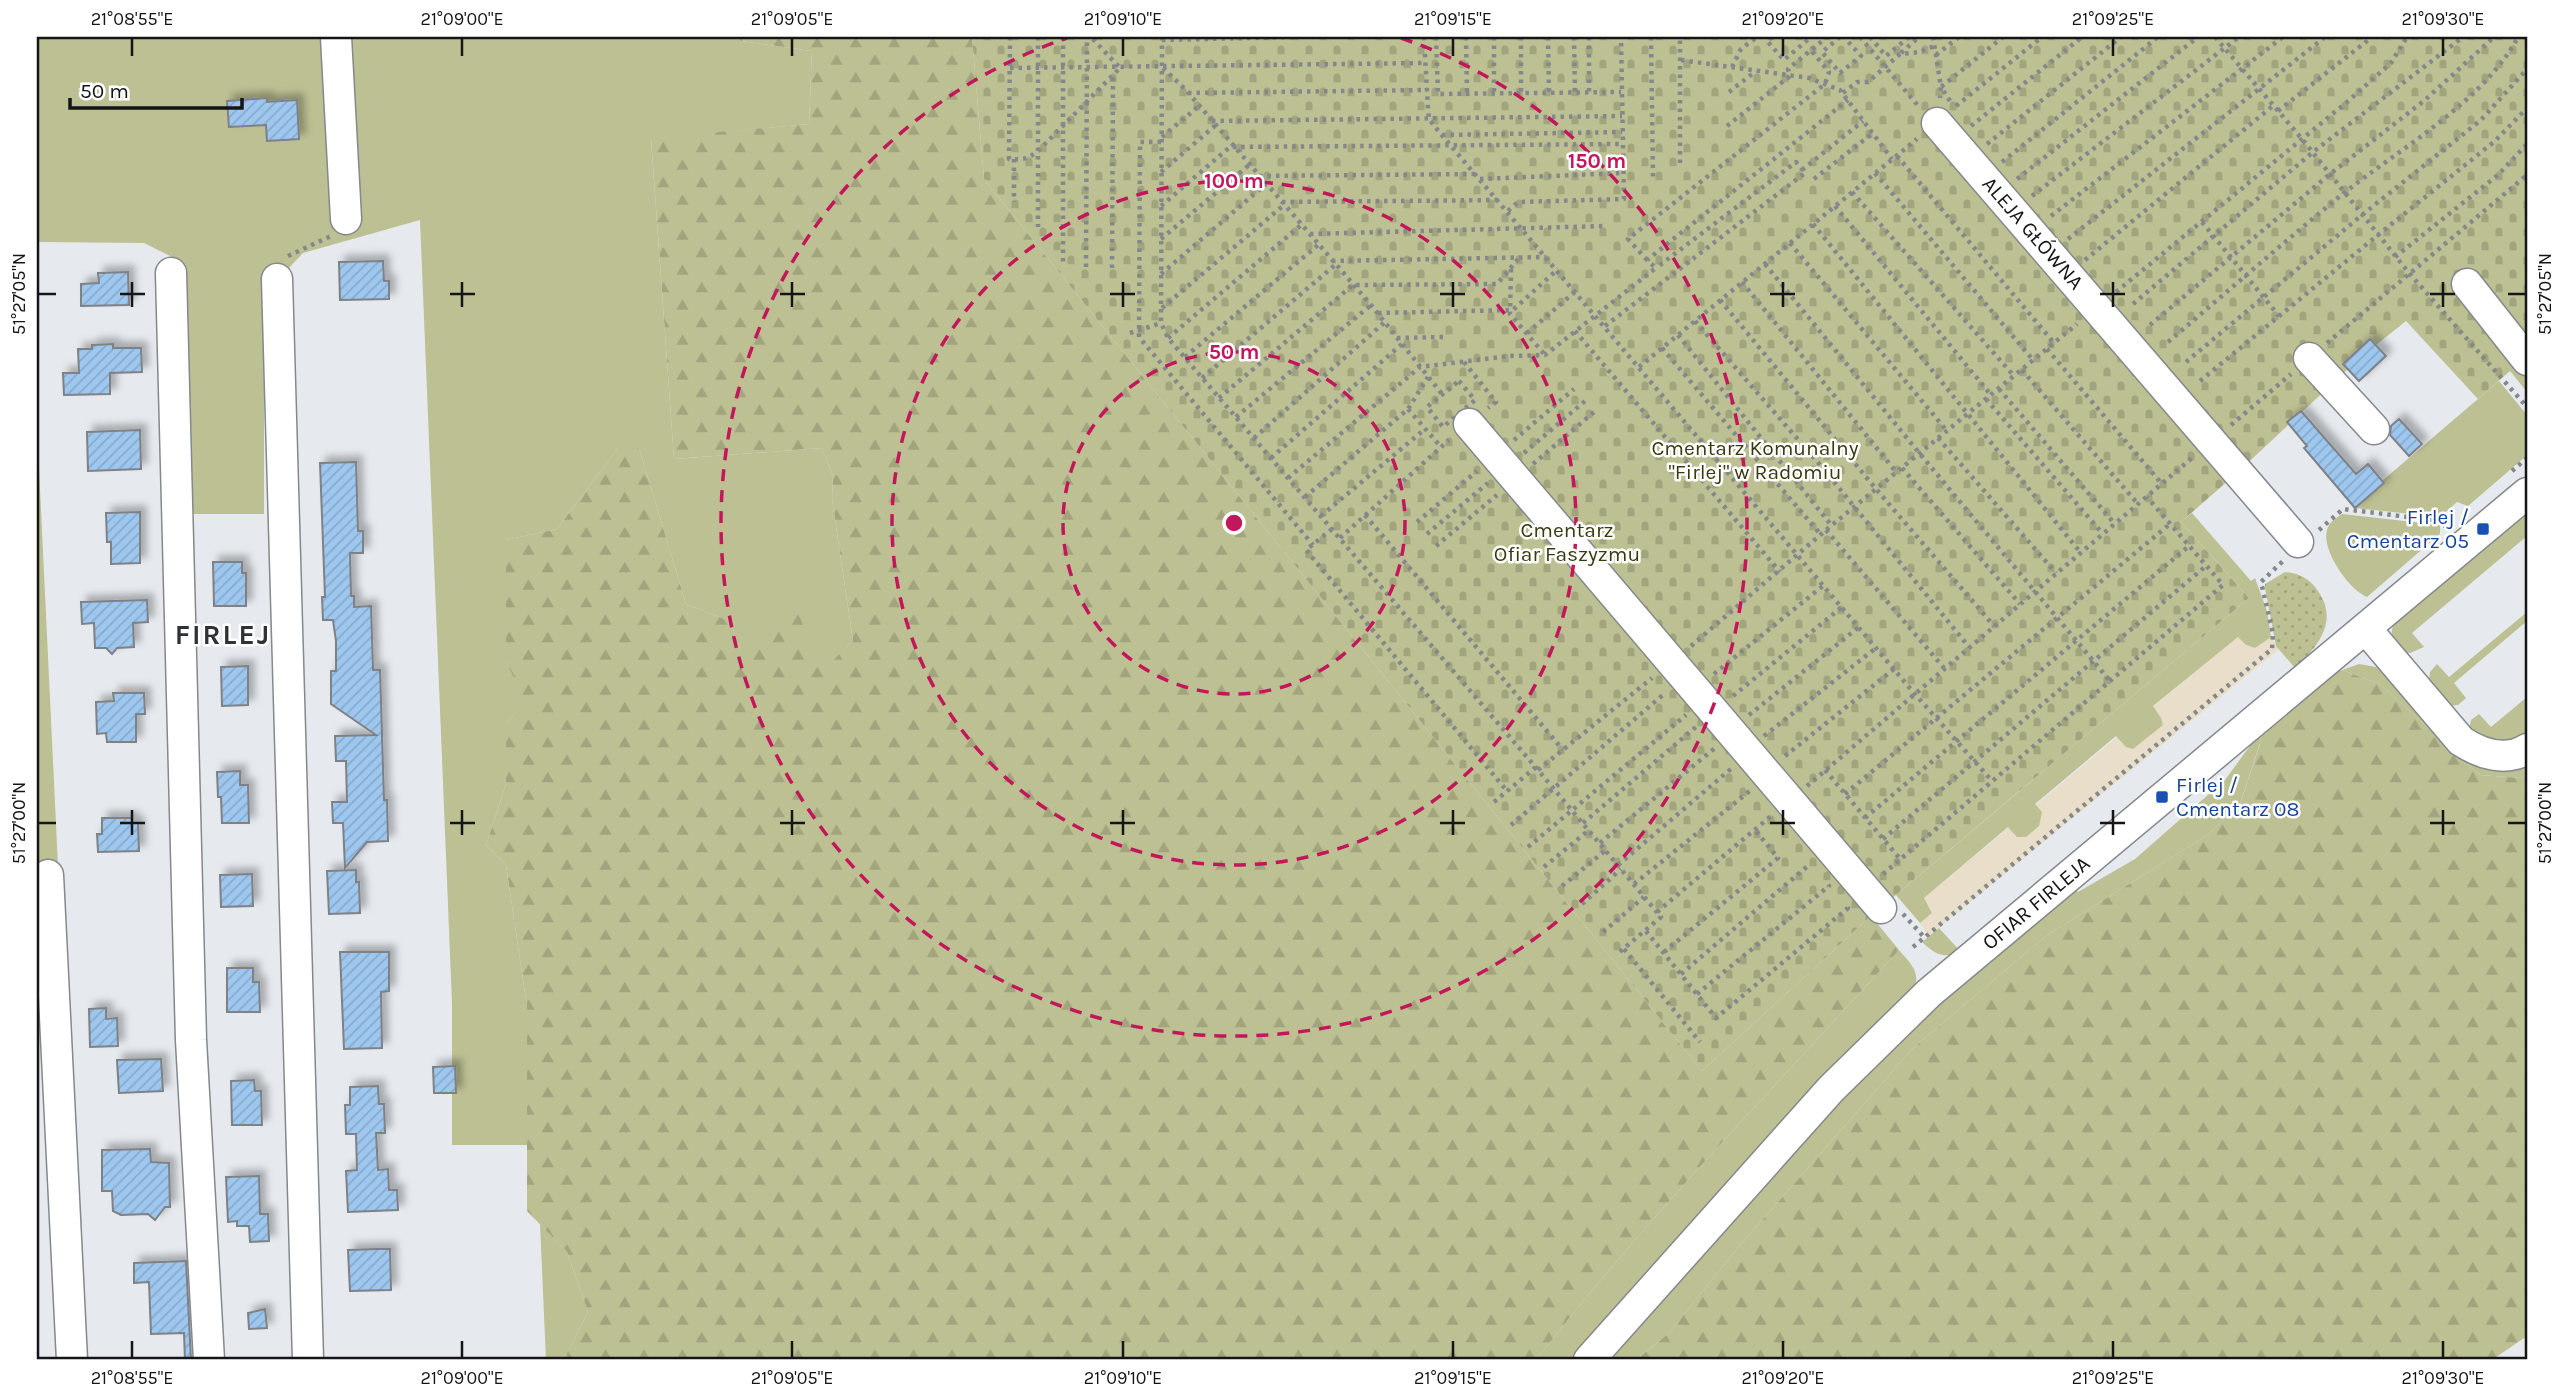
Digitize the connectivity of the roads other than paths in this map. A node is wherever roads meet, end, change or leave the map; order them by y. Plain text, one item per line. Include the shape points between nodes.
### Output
1 (336, 37) edge
2 (1946, 115) road end
3 (346, 219) road end
4 (171, 273) dead end
5 (277, 279) road end
6 (2467, 284) dead end
7 (2309, 358) road end
8 (2527, 360) edge
9 (1469, 424) road end
10 (2374, 429) dead end
11 (2527, 493) edge
12 (2301, 544) road end
13 (2366, 629) junction
14 (2527, 749) edge
15 (48, 875) dead end
16 (1878, 894) road end
17 (72, 1360) edge
18 (209, 1360) edge
19 (308, 1360) edge
20 (1589, 1360) edge

1 - 3 street
2 - 12 street, ALEJA GŁÓWNA via 2107,295 2212,442
4 - 18 street via 191,1041
5 - 19 street
6 - 8 street
7 - 10 street
9 - 16 street via 1748,753 1779,815
11 - 13 street, OFIAR FIRLEJA
13 - 14 street via 2461,741 2498,755
13 - 20 street, OFIAR FIRLEJA via 1928,993 1831,1089
15 - 17 street

